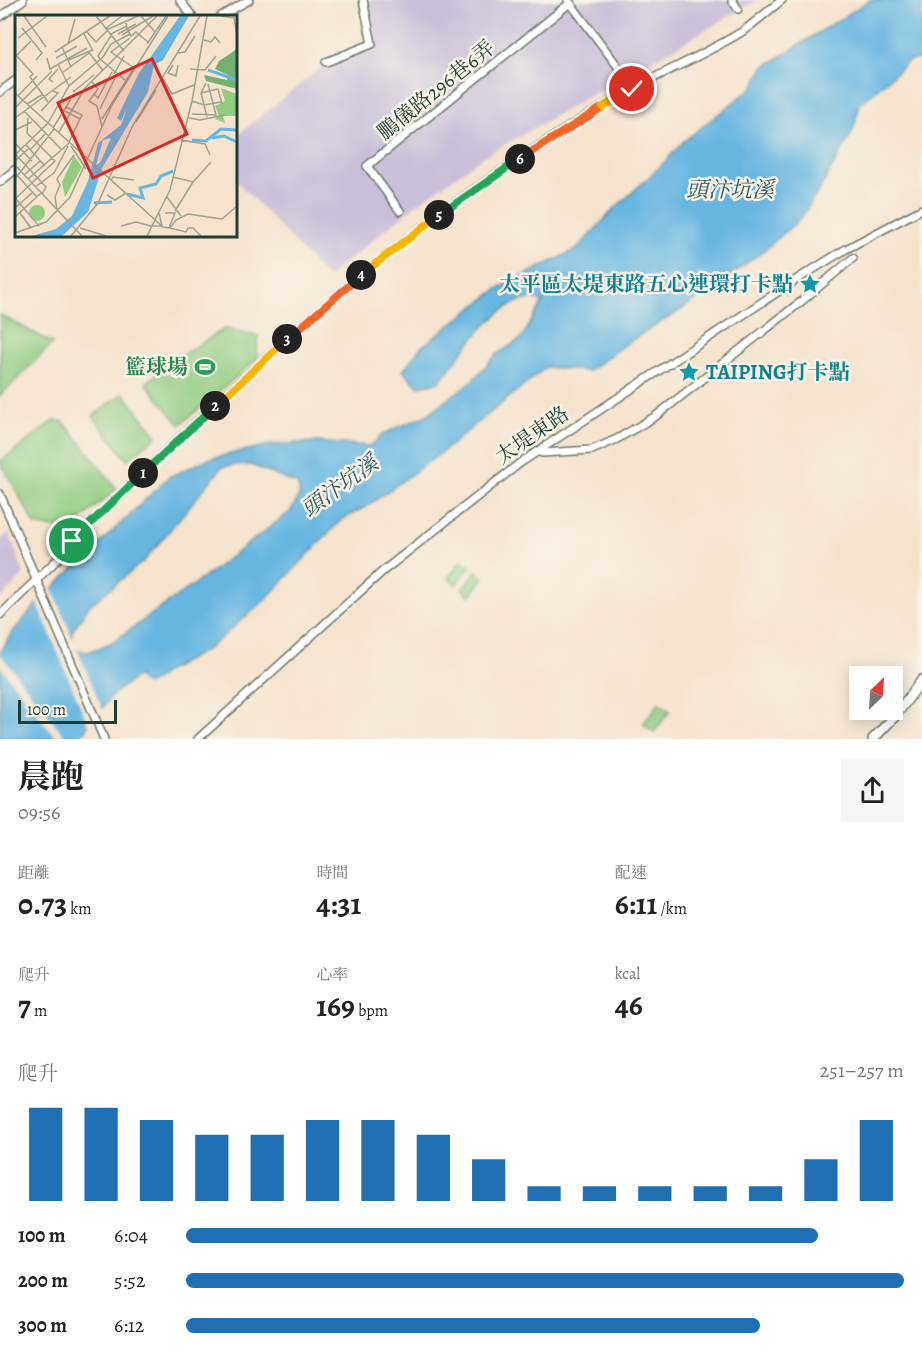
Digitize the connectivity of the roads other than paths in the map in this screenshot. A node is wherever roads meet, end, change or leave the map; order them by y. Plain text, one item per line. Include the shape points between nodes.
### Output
1 (23, 0) edge
2 (180, 0) edge
3 (249, 0) edge
4 (363, 0) edge
5 (732, 0) edge
6 (782, 0) edge
7 (569, 2) edge
8 (738, 9) dead end
9 (191, 15) edge
10 (223, 15) edge
11 (0, 17) edge
12 (326, 62) dead end
13 (622, 72) dead end
14 (15, 81) edge
15 (0, 92) edge
16 (15, 171) edge
17 (0, 182) edge
18 (922, 210) edge
19 (400, 212) dead end
20 (853, 258) dead end
21 (542, 453) dead end
22 (0, 494) edge
23 (37, 578) junction
24 (0, 615) edge
25 (922, 680) edge
26 (104, 739) edge
27 (198, 739) edge
28 (873, 739) edge

1 - 11 street
2 - 9 street
3 - 10 street
4 - 12 street via 372,44
5 - 8 street
6 - 23 street via 744,30 632,89 547,141 424,225 265,359 118,496
7 - 13 street
7 - 19 street, 鵬儀路296巷6弄 via 367,166
14 - 15 street
16 - 17 street
18 - 27 street, 太堤東路 via 791,283 520,463 383,571
20 - 21 street via 656,416 592,450
22 - 23 street
23 - 24 street
23 - 26 street
25 - 28 main road

